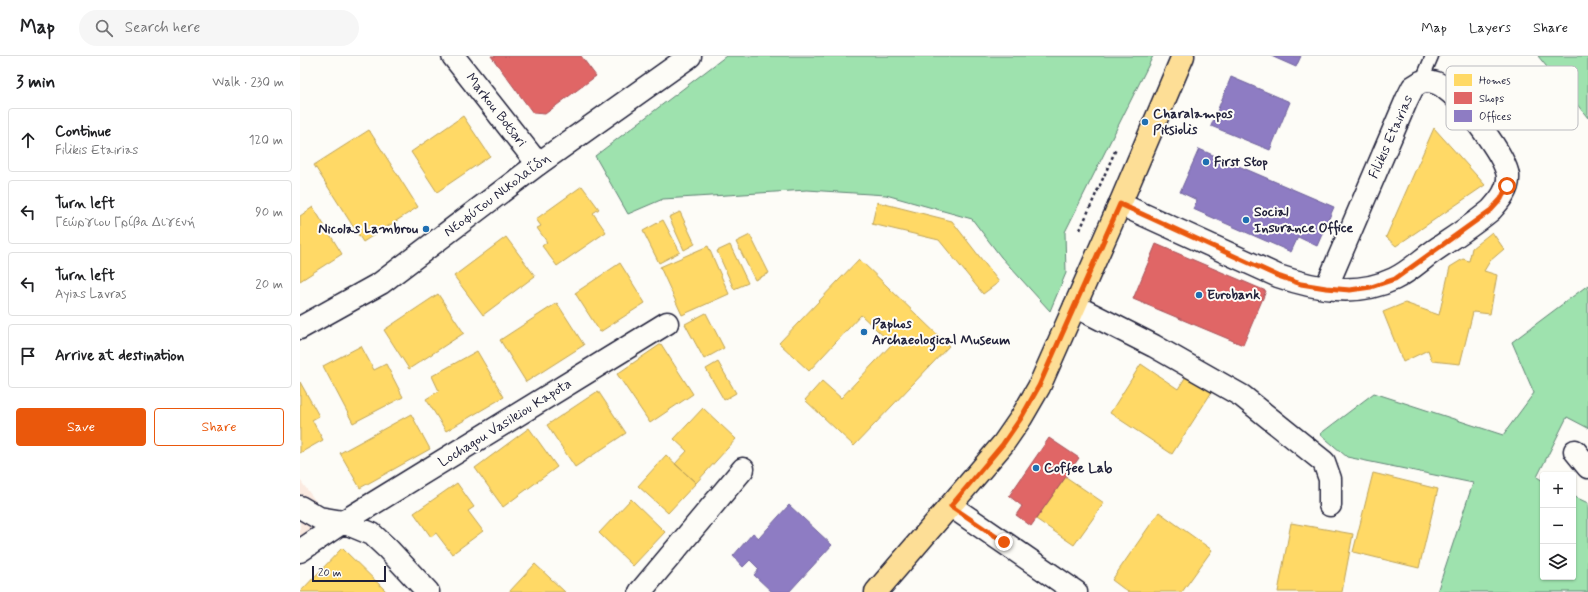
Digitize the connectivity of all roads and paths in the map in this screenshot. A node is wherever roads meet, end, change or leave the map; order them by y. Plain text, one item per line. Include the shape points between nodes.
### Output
1 (453, 56) edge
2 (690, 56) edge
3 (1183, 56) edge
4 (1432, 56) edge
5 (1421, 82) junction
6 (1446, 90) edge
7 (1481, 130) edge
8 (1116, 148) dead end
9 (538, 164) junction
10 (1120, 204) junction
11 (1079, 234) dead end
12 (1326, 288) junction
13 (1075, 306) junction
14 (667, 323) dead end
15 (300, 328) edge
16 (743, 468) dead end
17 (1330, 505) dead end
18 (951, 506) junction
19 (300, 507) edge
20 (343, 522) junction
21 (300, 551) edge
22 (428, 592) edge
23 (640, 592) edge
24 (876, 592) edge
25 (1076, 592) edge

1 - 9 street, Markou Botsari
2 - 9 street, Νεοφύτου Νικολαΐδη
3 - 10 main road
4 - 5 lane
5 - 6 street, Filikis Etairias via 1437,83
5 - 12 street, Filikis Etairias via 1413,87 1407,98
7 - 12 street, Filikis Etairias via 1499,153 1508,176 1501,199 1491,210 1395,279 1371,287 1350,290
8 - 11 path
9 - 15 street, Νεοφύτου Νικολαΐδη via 381,282
10 - 12 street, Filikis Etairias via 1278,276 1301,284
10 - 13 main road
13 - 17 street via 1154,346 1242,396 1324,462 1330,479
13 - 18 main road via 1039,386 1021,418 1003,444
14 - 20 street, Lochagou Vasileiou Kapota
16 - 23 street
18 - 24 main road
18 - 25 street
19 - 20 street via 319,518
20 - 21 street, Lochagou Vasileiou Kapota
20 - 22 street via 372,534

